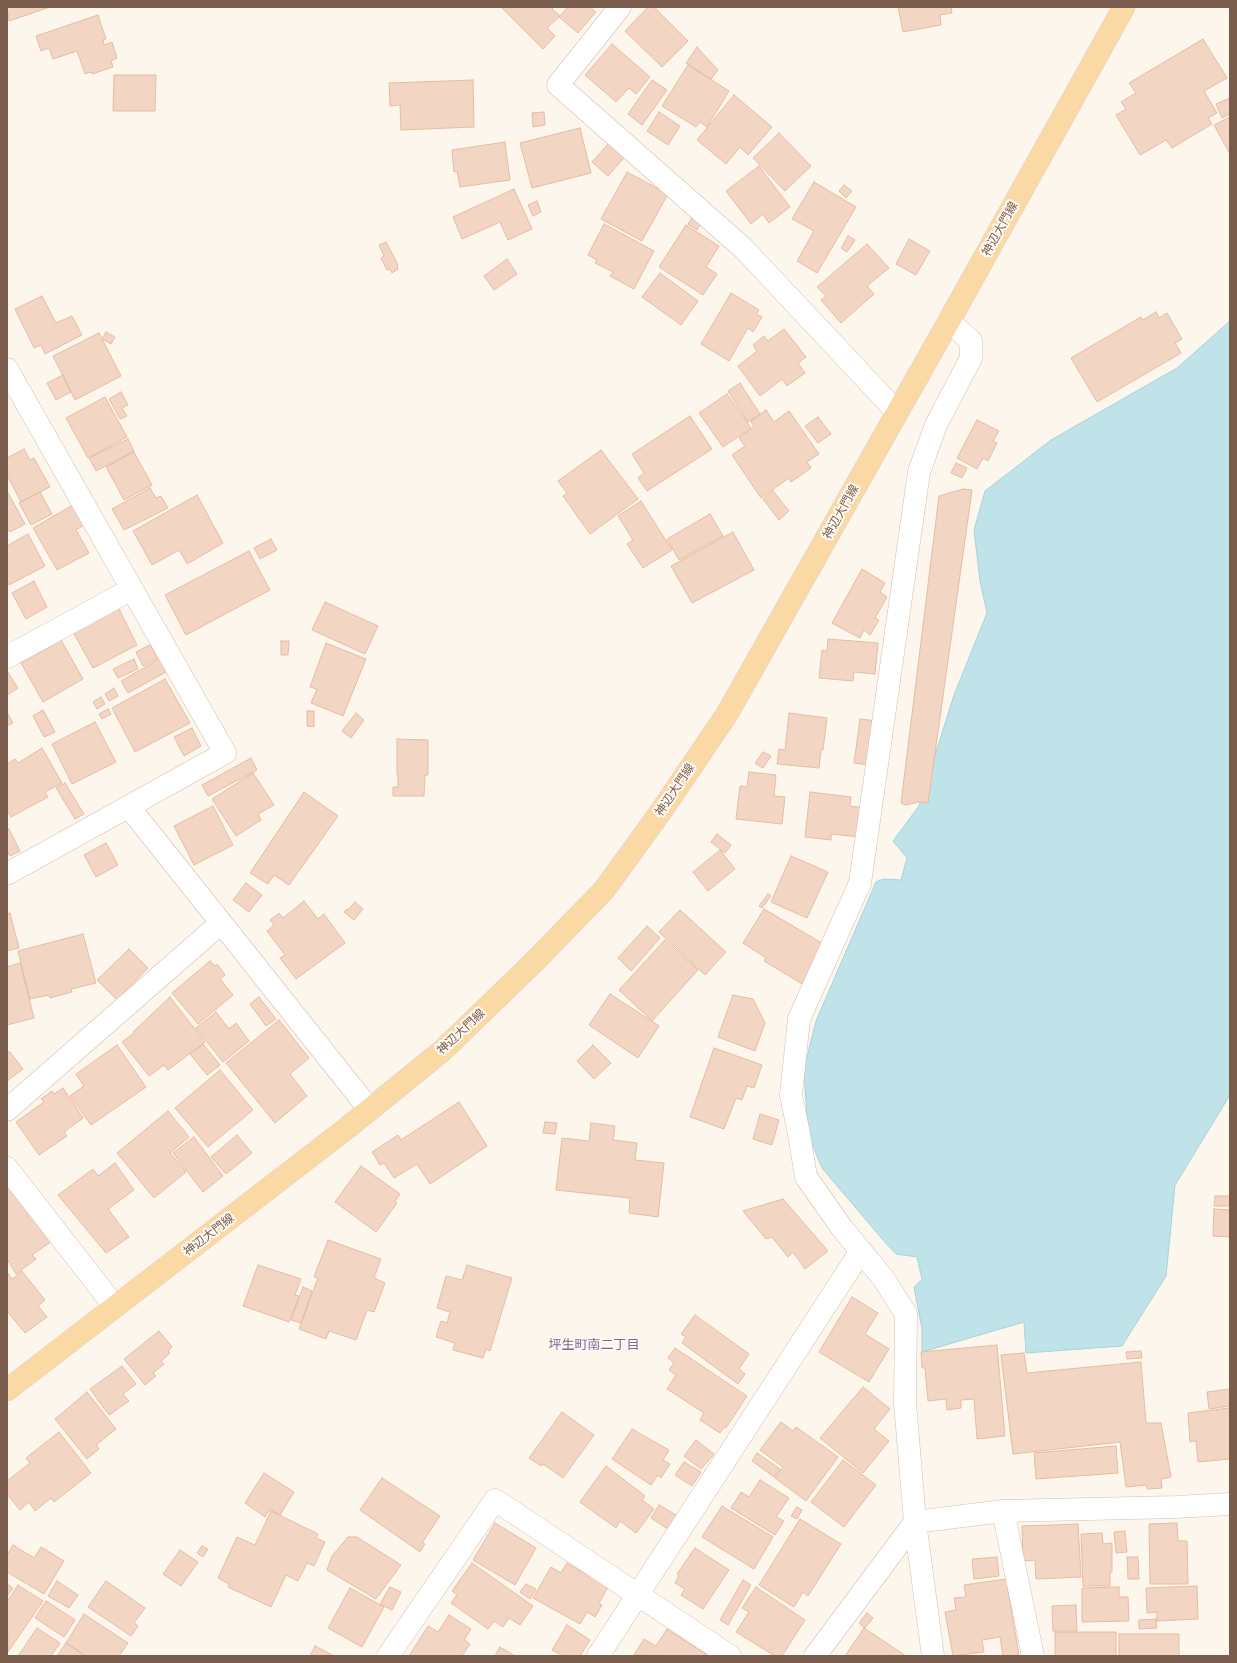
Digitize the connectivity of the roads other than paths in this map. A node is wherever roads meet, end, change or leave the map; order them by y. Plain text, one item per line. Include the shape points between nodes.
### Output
1 (620, 7) edge
2 (1124, 7) edge
3 (949, 321) junction
4 (7, 369) edge
5 (897, 412) junction
6 (132, 589) junction
7 (7, 657) edge
8 (128, 807) junction
9 (7, 874) edge
10 (221, 923) junction
11 (7, 1110) edge
12 (370, 1110) junction
13 (7, 1168) edge
14 (861, 1251) junction
15 (115, 1307) junction
16 (7, 1390) edge
17 (1230, 1504) edge
18 (1003, 1511) junction
19 (916, 1522) junction
20 (637, 1594) junction
21 (388, 1656) edge
22 (598, 1656) edge
23 (730, 1656) edge
24 (815, 1656) edge
25 (933, 1656) edge
26 (1033, 1656) edge

1 - 5 street via 558,85 743,248
2 - 3 main road, 神辺大門線
3 - 5 main road, 神辺大門線
3 - 14 street via 971,341 971,358 936,426 918,472 860,882 799,1019 791,1095 806,1177
4 - 6 street
5 - 12 main road, 神辺大門線 via 726,714 662,810 604,890 442,1051
6 - 7 street
6 - 8 street via 225,753
8 - 9 street
8 - 10 street
10 - 11 street
10 - 12 street
12 - 15 main road, 神辺大門線
13 - 15 street
14 - 19 street via 906,1314 905,1404
14 - 20 street
15 - 16 main road, 神辺大門線
17 - 18 street
18 - 19 street
18 - 26 street
19 - 24 street
19 - 25 street
20 - 21 street via 495,1500
20 - 22 street
20 - 23 street

